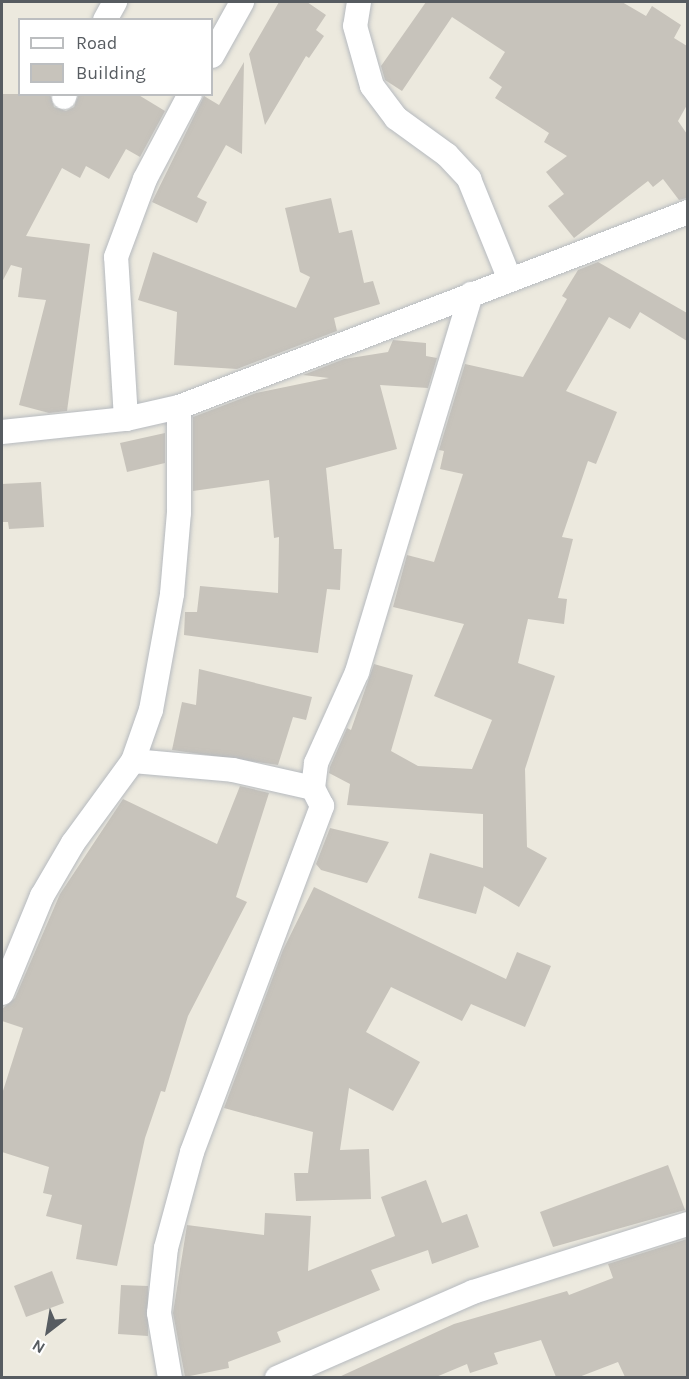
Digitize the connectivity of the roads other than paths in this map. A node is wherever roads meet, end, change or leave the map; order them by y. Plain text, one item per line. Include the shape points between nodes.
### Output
1 (115, 2) edge
2 (243, 2) edge
3 (359, 2) edge
4 (106, 18) edge
5 (213, 54) edge
6 (189, 96) edge
7 (687, 212) edge
8 (510, 280) junction
9 (471, 294) junction
10 (178, 407) junction
11 (126, 419) junction
12 (2, 432) edge
13 (133, 761) junction
14 (313, 788) junction
15 (2, 993) edge
16 (687, 1224) edge
17 (170, 1377) edge
18 (277, 1377) edge

1 - 4 street
2 - 5 street
3 - 8 street via 355,26 372,86 396,118 447,155 469,178
6 - 11 street via 145,179 116,257
7 - 8 street
8 - 9 street
9 - 10 street
9 - 14 street via 357,672 316,763
10 - 11 street
10 - 13 street via 179,513 172,594 151,710
11 - 12 street
13 - 14 street via 232,770
13 - 15 street via 73,843 42,896
14 - 17 street via 322,806 219,1069 166,1248 159,1313
16 - 18 street via 473,1292

